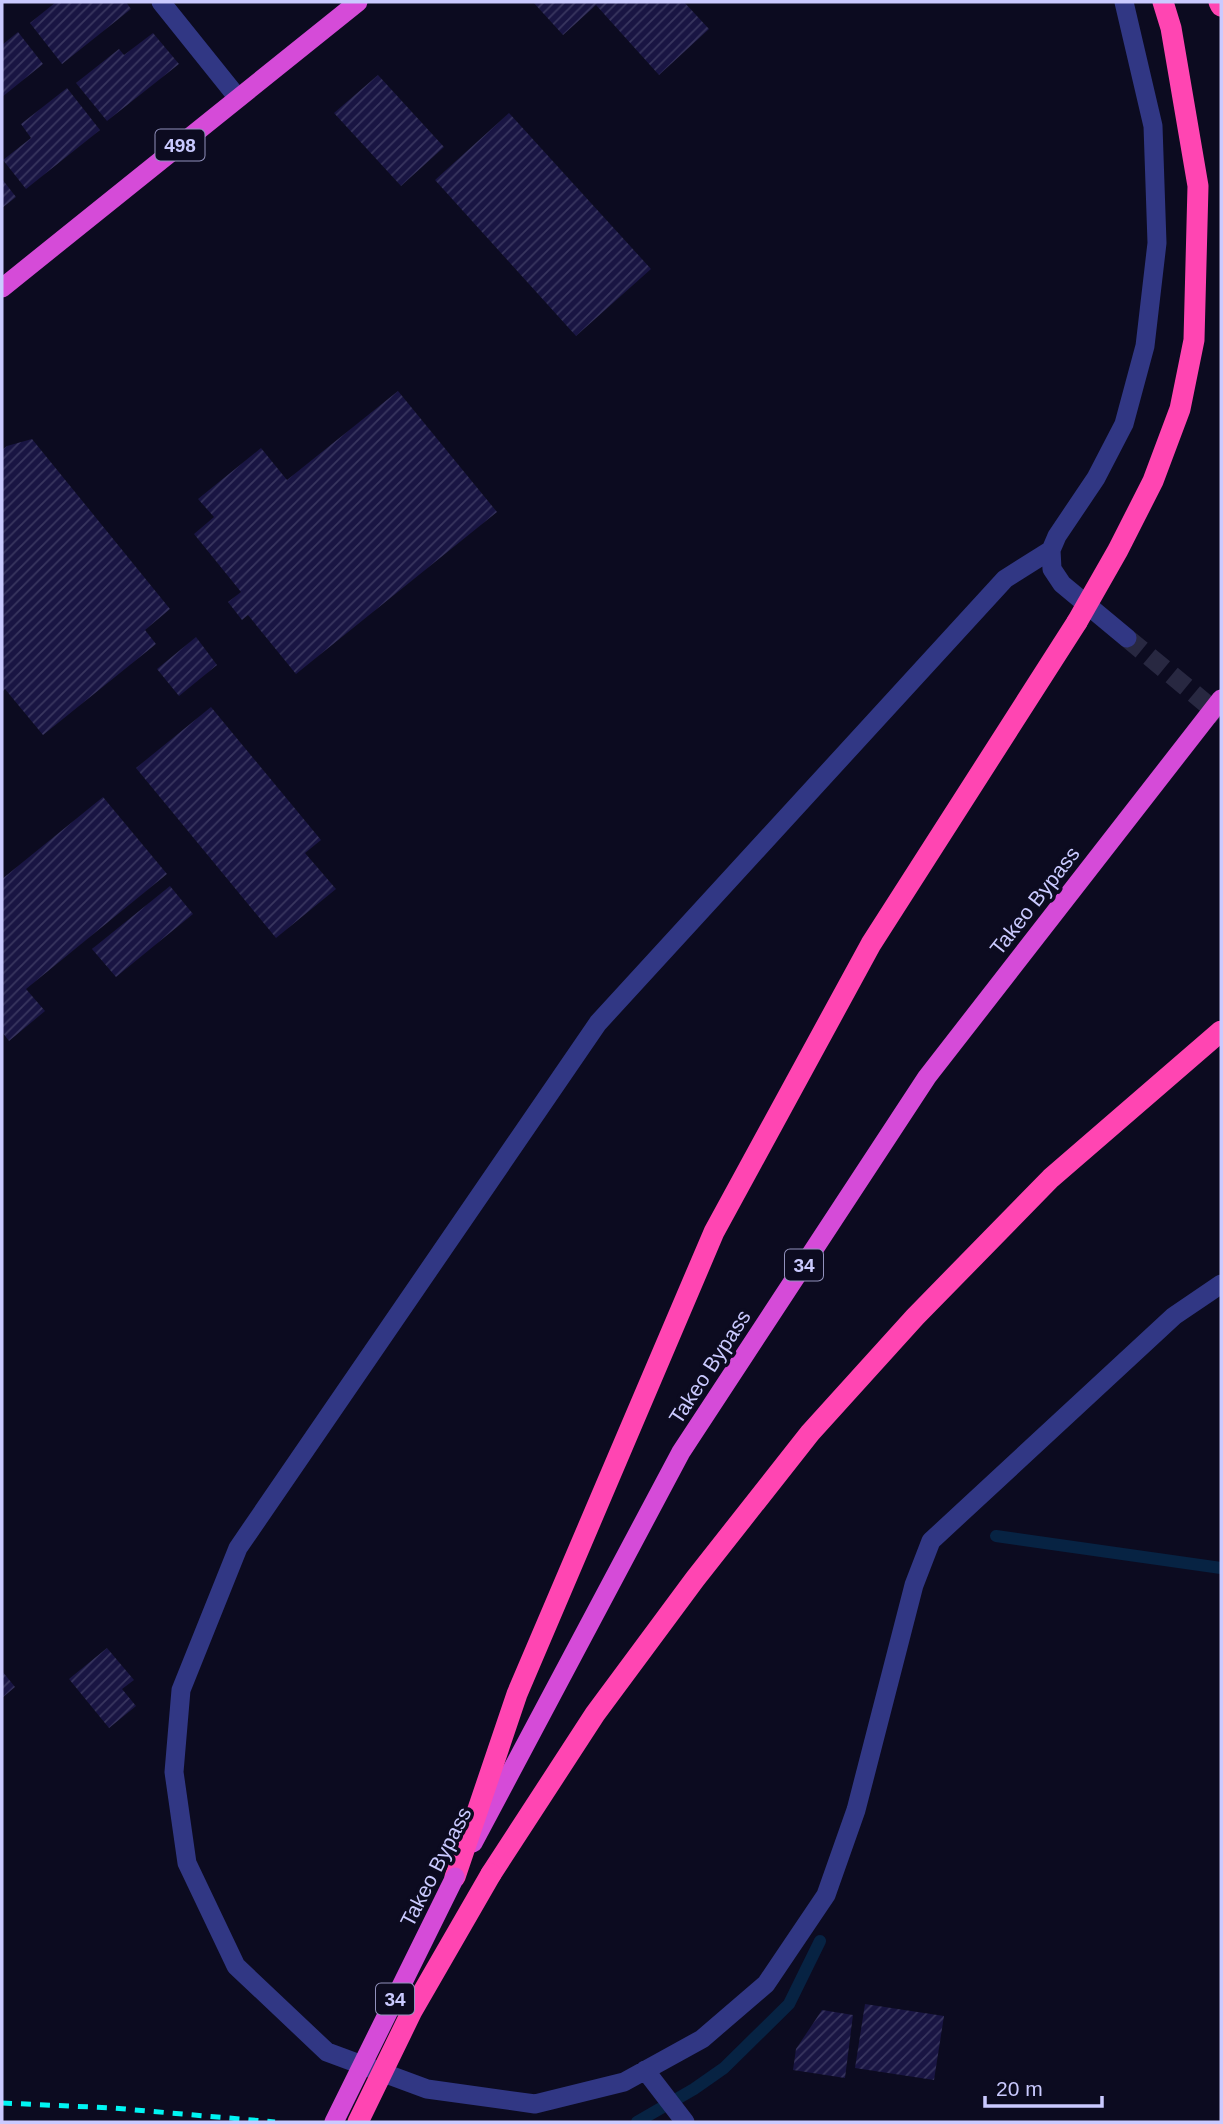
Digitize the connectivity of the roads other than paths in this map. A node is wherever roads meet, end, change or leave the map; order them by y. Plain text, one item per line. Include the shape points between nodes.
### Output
1 (161, 2) edge
2 (358, 2) edge
3 (1124, 2) edge
4 (1163, 2) edge
5 (238, 98) junction
6 (2, 288) edge
7 (1051, 550) junction
8 (1127, 638) tunnel mouth
9 (1221, 699) edge
10 (1221, 1031) edge
11 (1221, 1284) edge
12 (455, 1877) junction
13 (645, 2070) junction
14 (334, 2122) edge
15 (358, 2122) edge
16 (685, 2122) edge

1 - 5 street
2 - 5 highway, 498
3 - 7 street via 1153,126 1157,243 1145,346 1124,424
4 - 12 highway, bridge via 1198,186 1194,340 1180,409 1153,481 1077,622 871,944 714,1231 517,1694
5 - 6 highway, 498
7 - 8 street via 1052,569 1062,584
7 - 13 street via 1004,579 598,1023 238,1548 181,1690 174,1772 187,1863 236,1966 327,2052 427,2089 535,2104 624,2082
9 - 12 highway, Takeo Bypass / 34 via 927,1077 689,1441
10 - 15 highway, bridge via 1051,1178 810,1433 595,1714 491,1874 412,2011
11 - 13 street via 1174,1316 931,1541 914,1585 856,1810 825,1895 766,1984 702,2039
12 - 14 highway, Takeo Bypass / 34, bridge
13 - 16 street

